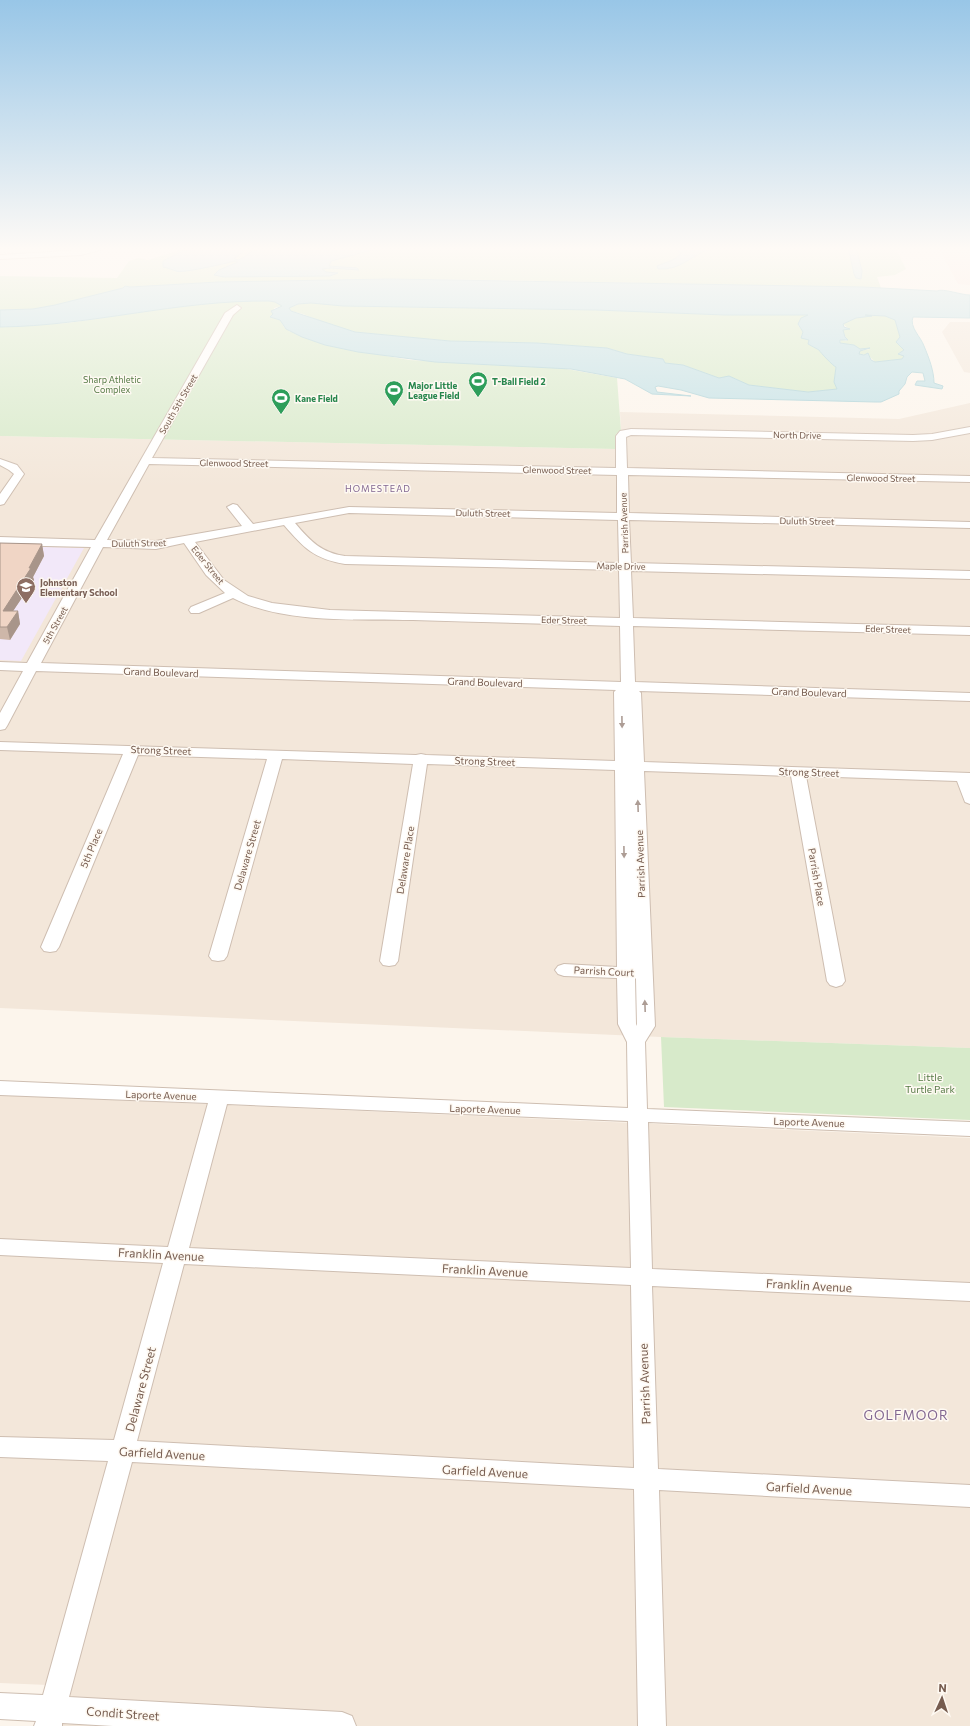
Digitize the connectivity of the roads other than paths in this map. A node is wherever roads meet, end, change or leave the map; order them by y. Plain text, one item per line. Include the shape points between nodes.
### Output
1 (220, 328) edge
2 (970, 430) edge
3 (624, 433) joint
4 (145, 461) junction
5 (0, 462) edge
6 (622, 472) junction
7 (970, 479) edge
8 (0, 502) edge
9 (233, 507) dead end
10 (623, 516) junction
11 (287, 521) junction
12 (970, 525) edge
13 (249, 527) junction
14 (186, 539) junction
15 (0, 541) edge
16 (99, 543) junction
17 (625, 566) junction
18 (970, 575) edge
19 (234, 594) junction
20 (195, 610) dead end
21 (626, 622) junction
22 (970, 631) edge
23 (0, 666) edge
24 (32, 667) junction
25 (628, 686) junction
26 (970, 697) edge
27 (0, 726) edge
28 (0, 746) edge
29 (133, 749) junction
30 (276, 754) junction
31 (421, 758) junction
32 (630, 766) junction
33 (798, 772) junction
34 (966, 777) edge
35 (970, 799) edge
36 (50, 947) dead end
37 (218, 956) dead end
38 (389, 961) dead end
39 (564, 970) dead end
40 (626, 972) junction
41 (644, 973) junction
42 (836, 981) dead end
43 (636, 1042) junction
44 (0, 1088) edge
45 (218, 1097) junction
46 (638, 1115) junction
47 (970, 1129) edge
48 (0, 1247) edge
49 (176, 1255) junction
50 (641, 1277) junction
51 (970, 1292) edge
52 (0, 1447) edge
53 (124, 1451) junction
54 (647, 1480) junction
55 (970, 1496) edge
56 (0, 1706) edge
57 (50, 1717) edge
58 (342, 1726) edge
59 (652, 1726) edge

1 - 4 street, South 5th Street
2 - 3 street, North Drive via 913,438
3 - 6 street, Parrish Avenue via 621,436
4 - 6 street, Glenwood Street
4 - 16 street, 5th Street
5 - 8 street via 17,469 19,474
6 - 7 street, Glenwood Street
6 - 10 street, Parrish Avenue
9 - 13 street
10 - 11 street, Duluth Street via 349,510
10 - 12 street, Duluth Street
10 - 17 street, Parrish Avenue
11 - 13 street, Duluth Street
11 - 17 street, Maple Drive via 313,550 336,559
13 - 14 street, Duluth Street
14 - 16 street, Duluth Street via 156,544
14 - 19 street, Eder Street via 220,583
15 - 16 street, Duluth Street
16 - 24 street, 5th Street
17 - 18 street, Maple Drive
17 - 21 street, Parrish Avenue
19 - 20 street
19 - 21 street, Eder Street via 272,607 330,614
21 - 22 street, Eder Street
21 - 25 street, Parrish Avenue
23 - 24 street, Grand Boulevard
24 - 25 street, Grand Boulevard
24 - 27 street, 5th Street
25 - 26 street, Grand Boulevard
25 - 32 street, Parrish Avenue via 634,693
28 - 29 street, Strong Street
29 - 30 street, Strong Street
29 - 36 street, 5th Place
30 - 31 street, Strong Street
30 - 37 street, Delaware Street
31 - 32 street, Strong Street
31 - 38 street, Delaware Place
32 - 33 street, Strong Street
32 -> 40 street, Parrish Avenue
41 -> 32 street, Parrish Avenue
33 - 34 street, Strong Street
33 - 42 street, Parrish Place
34 - 35 street
39 - 40 street, Parrish Court
40 - 41 street, Parrish Court
40 - 43 street, Parrish Avenue via 627,1024
43 -> 41 street, Parrish Avenue via 646,1026
43 - 46 street, Parrish Avenue
44 - 45 street, Laporte Avenue
45 - 46 street, Laporte Avenue
45 - 49 street, Delaware Street
46 - 47 street, Laporte Avenue
46 - 50 street, Parrish Avenue
48 - 49 street, Franklin Avenue
49 - 50 street, Franklin Avenue
49 - 53 street, Delaware Street
50 - 51 street, Franklin Avenue
50 - 54 street, Parrish Avenue
52 - 53 street, Garfield Avenue
53 - 54 street, Garfield Avenue
53 - 57 street, Delaware Street
54 - 55 street, Garfield Avenue
54 - 59 street, Parrish Avenue
56 - 57 street, Condit Street
57 - 58 street, Condit Street

